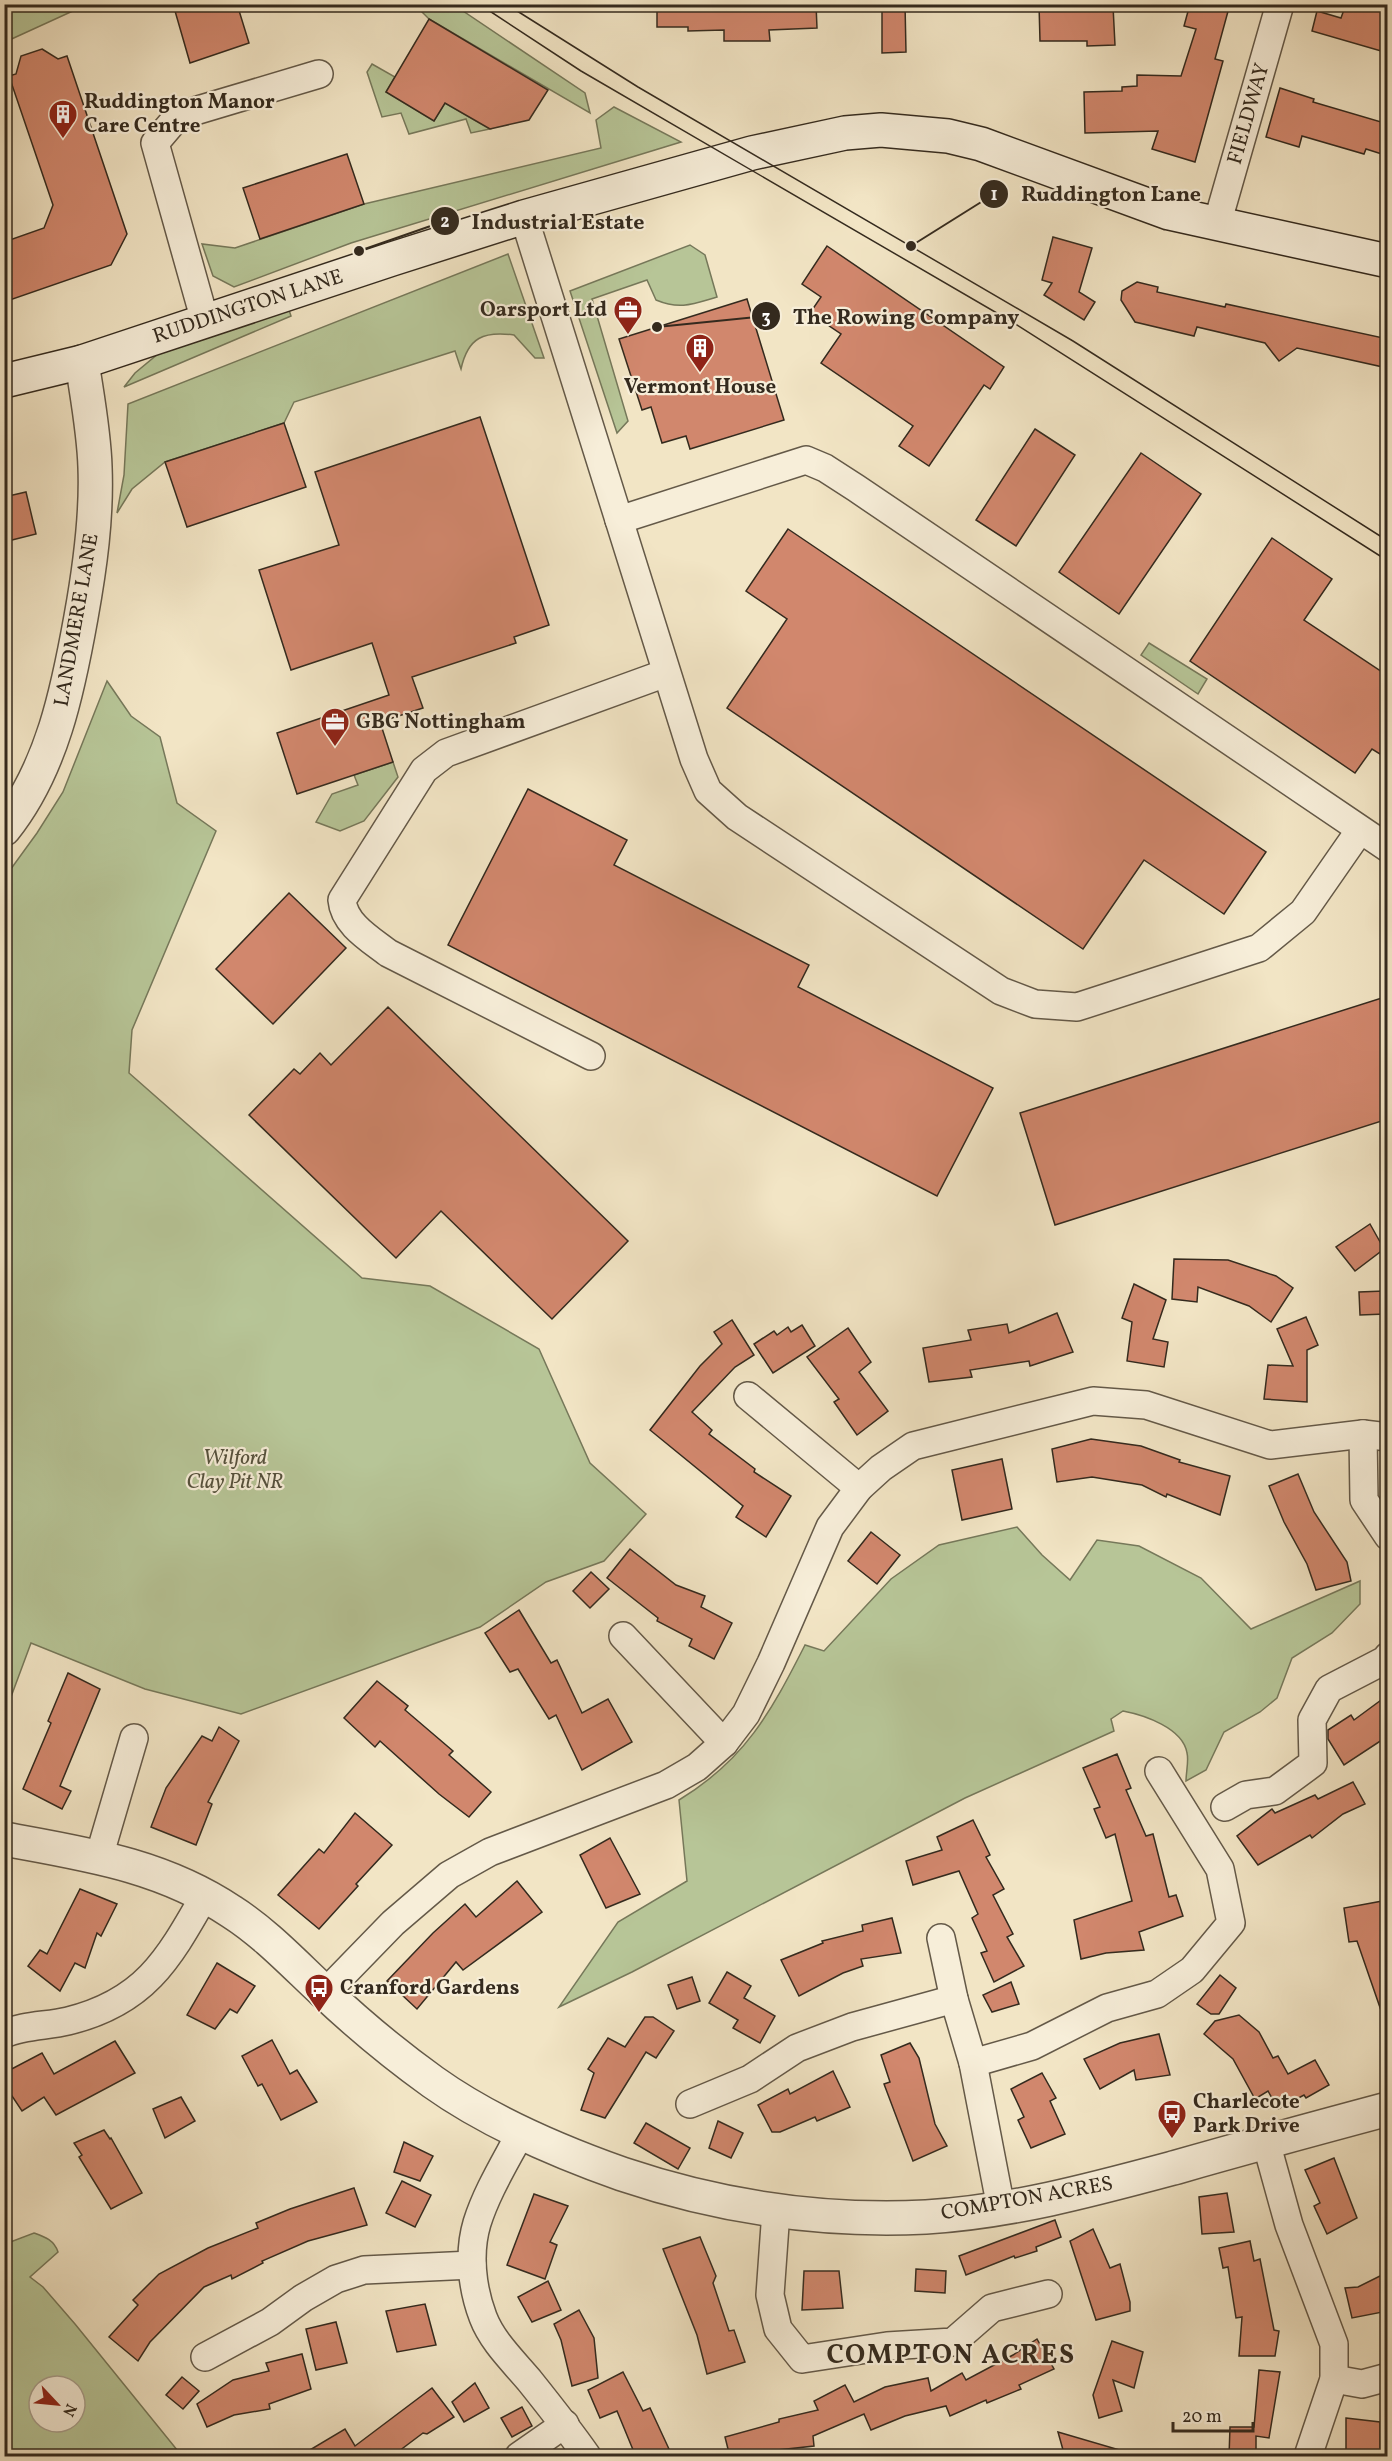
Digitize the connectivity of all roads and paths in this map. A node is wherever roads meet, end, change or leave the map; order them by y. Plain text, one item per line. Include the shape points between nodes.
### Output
1 (1280, 4) edge
2 (319, 74) dead end
3 (524, 218) junction
4 (1217, 224) junction
5 (1388, 261) edge
6 (205, 321) junction
7 (82, 362) junction
8 (4, 381) edge
9 (618, 520) junction
10 (666, 673) junction
11 (4, 829) edge
12 (1360, 830) junction
13 (1388, 848) edge
14 (591, 1056) dead end
15 (747, 1396) dead end
16 (1375, 1436) edge
17 (859, 1488) junction
18 (1388, 1536) edge
19 (623, 1636) dead end
20 (1388, 1656) edge
21 (134, 1738) dead end
22 (724, 1743) junction
23 (1159, 1771) dead end
24 (1226, 1807) dead end
25 (4, 1839) edge
26 (99, 1857) junction
27 (205, 1895) junction
28 (941, 1938) dead end
29 (325, 1993) junction
30 (954, 1999) junction
31 (4, 2034) edge
32 (973, 2063) junction
33 (690, 2104) dead end
34 (1388, 2109) edge
35 (521, 2132) junction
36 (1266, 2142) junction
37 (1001, 2208) junction
38 (776, 2211) junction
39 (472, 2265) junction
40 (1048, 2294) dead end
41 (205, 2357) dead end
42 (1388, 2377) edge
43 (1334, 2379) junction
44 (564, 2424) junction
45 (519, 2457) edge
46 (587, 2457) edge
47 (1308, 2457) edge

1 - 4 street, FIELDWAY
2 - 6 street via 178,116 155,143
3 - 4 street, RUDDINGTON LANE via 752,153 845,133 881,130 935,134 981,144 1169,213
3 - 6 street, RUDDINGTON LANE
3 - 9 street
4 - 5 street, RUDDINGTON LANE
6 - 7 street, RUDDINGTON LANE
7 - 8 street, RUDDINGTON LANE
7 - 11 street, LANDMERE LANE via 95,466 90,570 70,680 55,732 39,772
9 - 10 street
9 - 12 street via 806,460 856,488
10 - 12 street via 708,791 737,817 1001,991 1035,1005 1077,1007 1258,948 1303,912
10 - 14 street via 447,753 424,770 342,900 343,912 388,953
12 - 13 street
15 - 17 street
16 - 17 street via 1270,1445 1146,1405 1093,1401 913,1446
16 - 18 street via 1364,1500
17 - 22 street via 830,1527 751,1704
19 - 22 street
20 - 24 street via 1329,1689 1312,1720 1313,1763 1275,1791 1246,1794
21 - 26 street
22 - 29 street via 698,1767 666,1785 490,1852 448,1875 393,1923
23 - 32 street via 1220,1869 1232,1923 1192,1970 1157,1994 1107,2008 1032,2046
25 - 26 street, COMPTON ACRES
26 - 27 street, COMPTON ACRES via 141,1867
27 - 29 street, COMPTON ACRES via 273,1944
27 - 31 street via 167,1960 131,1995 102,2011 67,2022
28 - 30 street
29 - 35 street, COMPTON ACRES via 368,2032 438,2085
30 - 32 street
30 - 33 street via 852,2027 797,2048 750,2079
32 - 37 street
34 - 36 street, COMPTON ACRES
35 - 38 street, COMPTON ACRES via 582,2160 645,2181 708,2200
35 - 39 street via 477,2222
36 - 37 street, COMPTON ACRES via 1105,2186
36 - 43 street via 1289,2225 1334,2343
37 - 38 street, COMPTON ACRES via 928,2217 861,2218
38 - 40 street via 770,2295 778,2329 802,2359 887,2346 953,2342 992,2308
39 - 41 street via 364,2270 336,2279 270,2322
39 - 44 street via 483,2318
42 - 43 street via 1362,2384
43 - 47 street
44 - 45 street
44 - 46 street

